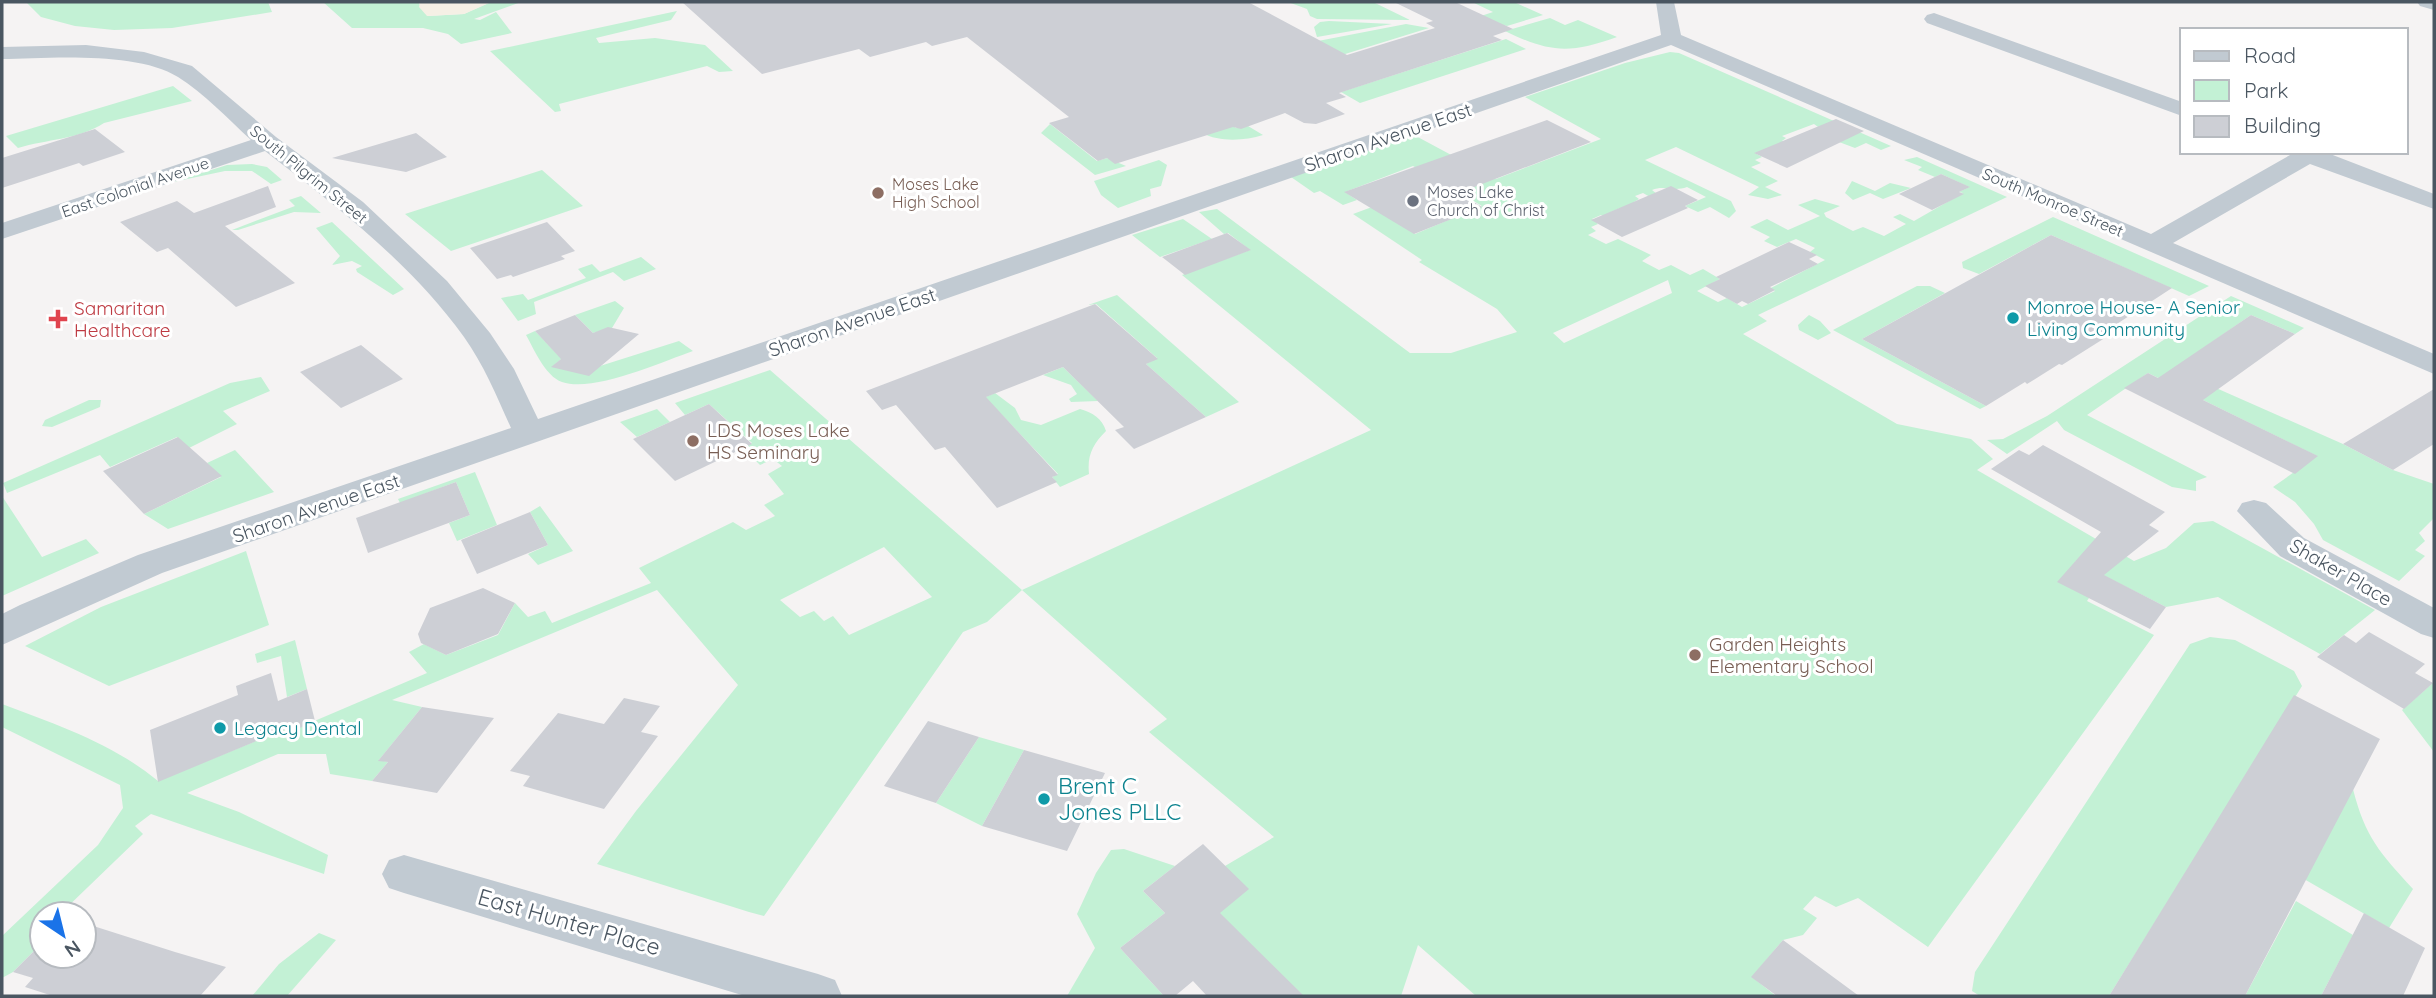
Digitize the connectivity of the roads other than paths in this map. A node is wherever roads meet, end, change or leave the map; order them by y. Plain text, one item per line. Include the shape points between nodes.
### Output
1 (1665, 2) edge
2 (2427, 2) edge
3 (2434, 4) edge
4 (1934, 19) dead end
5 (1672, 38) junction
6 (2, 54) edge
7 (2180, 108) edge
8 (268, 142) junction
9 (2305, 154) edge
10 (2310, 154) edge
11 (2434, 202) edge
12 (2, 232) edge
13 (2153, 244) junction
14 (2434, 365) edge
15 (530, 435) junction
16 (2254, 511) dead end
17 (2434, 624) edge
18 (2, 631) edge
19 (404, 874) dead end
20 (726, 984) edge
21 (818, 996) edge

1 - 5 street
2 - 3 street
4 - 7 street
5 - 13 street, South Monroe Street
5 - 15 street, Sharon Avenue East
6 - 8 street, South Pilgrim Street via 86,51 144,58 184,71
8 - 12 street, East Colonial Avenue
8 - 15 street, South Pilgrim Street via 354,207 437,287 499,369
9 - 13 street
10 - 11 street
13 - 14 street, South Monroe Street
15 - 18 street, Sharon Avenue East via 150,565
16 - 17 street, Shaker Place via 2292,547
19 - 20 street, East Hunter Place
20 - 21 street, East Hunter Place

